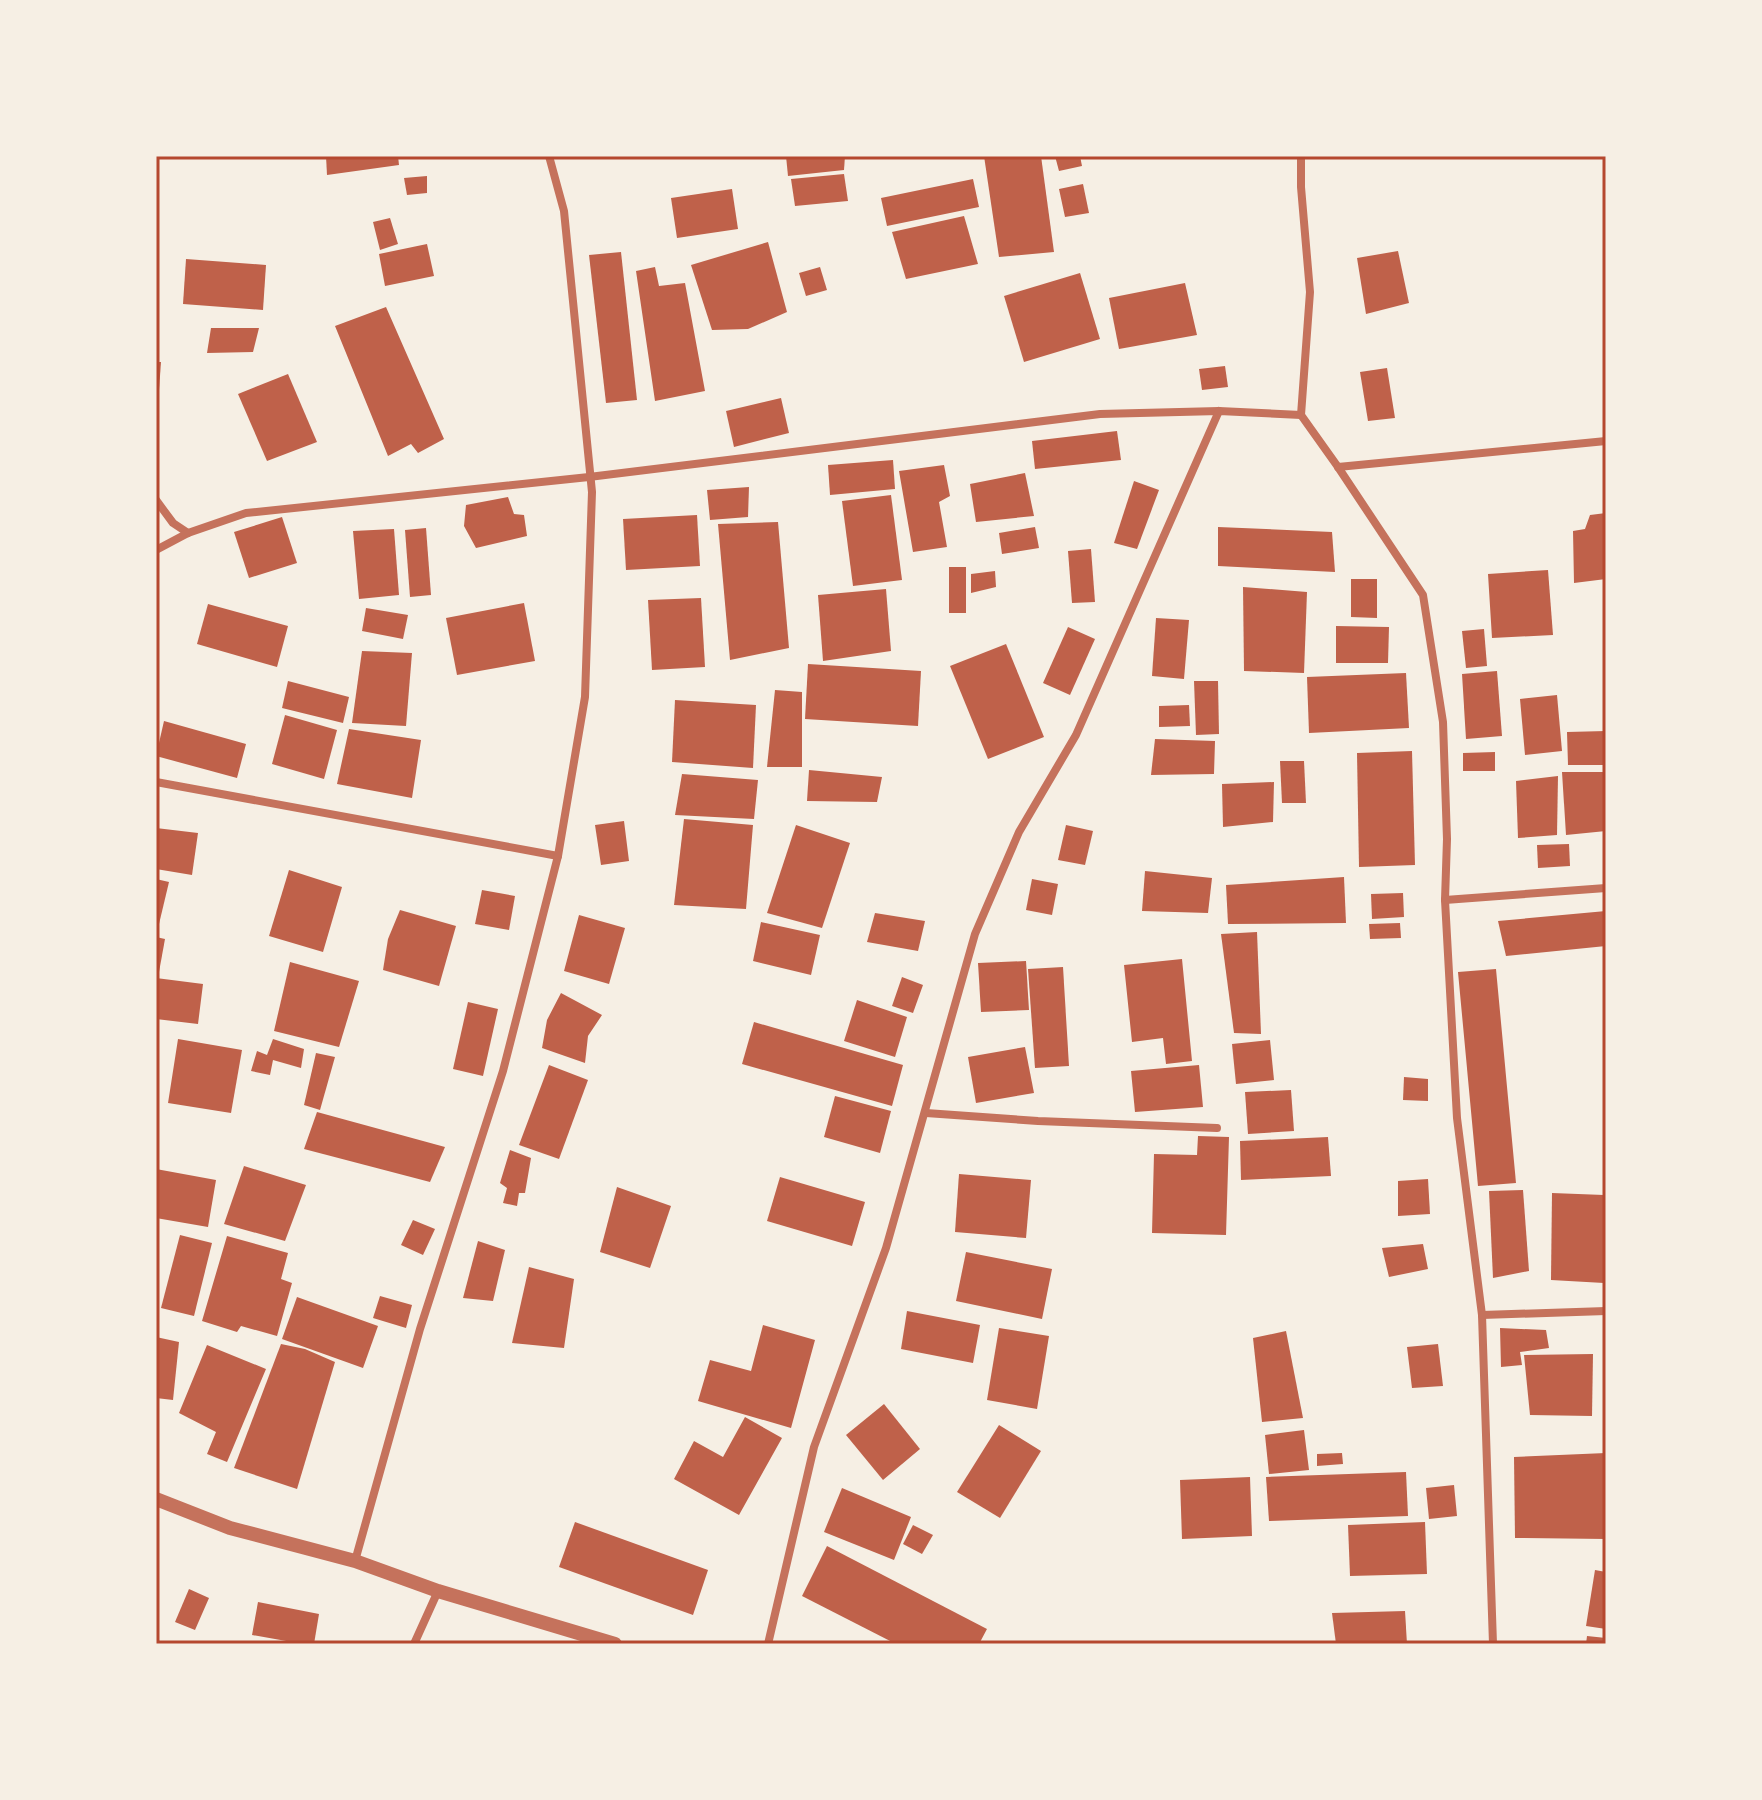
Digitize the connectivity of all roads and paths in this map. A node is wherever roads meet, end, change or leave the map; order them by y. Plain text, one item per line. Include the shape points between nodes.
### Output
1 (549, 156) edge
2 (1301, 156) edge
3 (1219, 411) junction
4 (1301, 415) junction
5 (1606, 441) edge
6 (1338, 467) junction
7 (589, 477) junction
8 (156, 500) edge
9 (188, 533) junction
10 (156, 550) edge
11 (156, 782) edge
12 (558, 856) junction
13 (1606, 888) edge
14 (1445, 900) junction
15 (926, 1113) junction
16 (1217, 1128) dead end
17 (1606, 1311) edge
18 (1482, 1315) junction
19 (156, 1499) edge
20 (355, 1561) junction
21 (438, 1591) junction
22 (414, 1644) edge
23 (615, 1644) edge
24 (768, 1644) edge
25 (1493, 1644) edge

1 - 7 street via 564,211
2 - 4 street via 1310,292
3 - 4 street
3 - 7 street via 1100,414
3 - 15 street via 1076,735 1019,832 975,934
4 - 6 street
5 - 6 street
6 - 14 street via 1423,595 1443,722
7 - 9 street via 246,513
7 - 12 street via 585,697
8 - 9 street
9 - 10 street
11 - 12 street
12 - 20 street via 503,1071 420,1329
13 - 14 street
14 - 18 street via 1457,1118
15 - 16 street
15 - 24 street via 886,1248 814,1447
17 - 18 street
18 - 25 street
19 - 20 street via 230,1528
20 - 21 street
21 - 22 street
21 - 23 street

